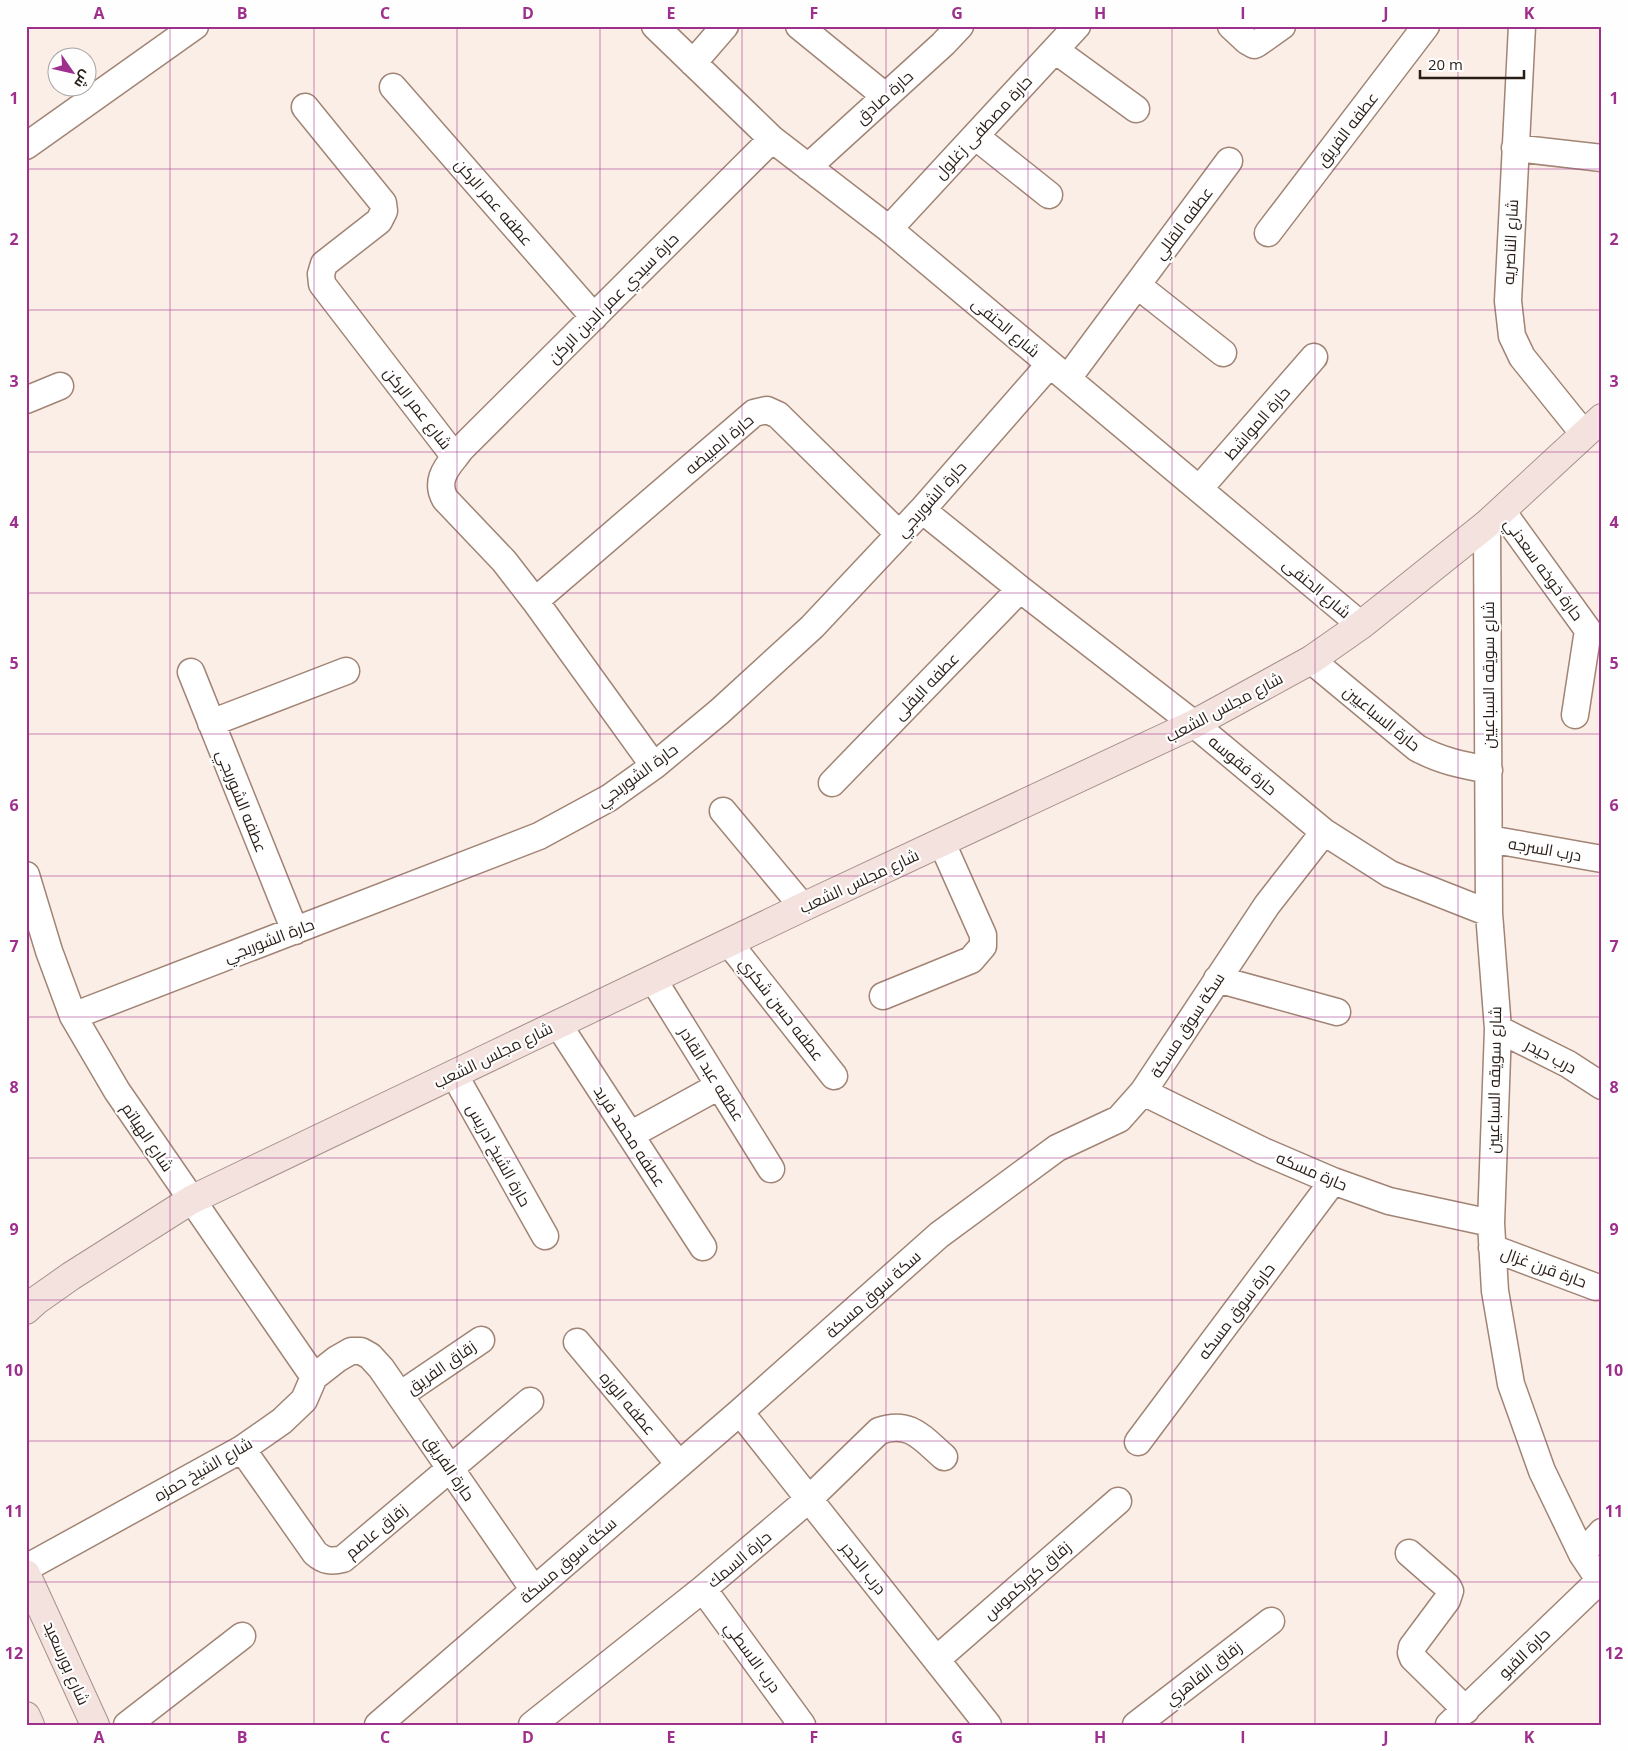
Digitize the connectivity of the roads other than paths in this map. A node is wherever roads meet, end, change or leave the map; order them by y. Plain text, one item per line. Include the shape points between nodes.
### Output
1 (195, 26) edge
2 (655, 26) edge
3 (725, 26) edge
4 (799, 26) edge
5 (960, 26) edge
6 (1077, 26) edge
7 (1231, 26) edge
8 (1282, 26) edge
9 (1426, 26) edge
10 (1522, 26) edge
11 (1055, 50) junction
12 (693, 63) junction
13 (393, 87) dead end
14 (885, 96) junction
15 (305, 107) dead end
16 (1136, 109) dead end
17 (975, 136) junction
18 (772, 139) junction
19 (26, 146) edge
20 (1515, 148) junction
21 (1602, 158) edge
22 (1229, 162) dead end
23 (808, 166) junction
24 (1049, 195) dead end
25 (889, 228) junction
26 (1268, 232) dead end
27 (1137, 285) junction
28 (594, 317) junction
29 (1223, 354) dead end
30 (1314, 357) dead end
31 (1059, 371) junction
32 (60, 386) dead end
33 (26, 400) edge
34 (1593, 426) edge
35 (455, 457) junction
36 (1200, 489) junction
37 (922, 510) junction
38 (1495, 517) junction
39 (899, 534) junction
40 (1020, 589) junction
41 (535, 601) junction
42 (1361, 625) junction
43 (1311, 660) junction
44 (346, 671) dead end
45 (191, 672) dead end
46 (1575, 715) dead end
47 (211, 723) junction
48 (1194, 724) junction
49 (654, 766) junction
50 (1489, 770) junction
51 (832, 783) dead end
52 (723, 811) dead end
53 (1324, 832) junction
54 (1489, 839) junction
55 (942, 843) junction
56 (1602, 859) edge
57 (26, 875) edge
58 (803, 907) junction
59 (1489, 913) junction
60 (294, 930) junction
61 (729, 942) junction
62 (653, 978) junction
63 (1217, 979) junction
64 (883, 996) dead end
65 (1337, 1012) dead end
66 (73, 1016) junction
67 (558, 1024) junction
68 (1498, 1029) junction
69 (454, 1074) junction
70 (834, 1076) dead end
71 (719, 1086) junction
72 (1602, 1086) edge
73 (1143, 1092) junction
74 (630, 1135) junction
75 (771, 1170) dead end
76 (1333, 1181) junction
77 (191, 1200) junction
78 (544, 1236) dead end
79 (1491, 1236) junction
80 (703, 1247) dead end
81 (71, 1276) junction
82 (26, 1284) edge
83 (1596, 1287) dead end
84 (26, 1310) edge
85 (481, 1340) dead end
86 (577, 1342) dead end
87 (361, 1351) joint
88 (314, 1377) junction
89 (400, 1395) junction
90 (530, 1402) dead end
91 (740, 1412) junction
92 (1138, 1442) dead end
93 (242, 1449) junction
94 (944, 1457) dead end
95 (679, 1464) junction
96 (450, 1468) junction
97 (809, 1499) junction
98 (1118, 1501) dead end
99 (1602, 1532) edge
100 (1410, 1553) dead end
101 (1582, 1554) junction
102 (26, 1568) edge
103 (26, 1574) edge
104 (1600, 1582) edge
105 (703, 1589) junction
106 (534, 1590) junction
107 (1271, 1621) dead end
108 (242, 1636) dead end
109 (937, 1659) junction
110 (26, 1716) edge
111 (1457, 1717) edge
112 (30, 1725) edge
113 (95, 1725) edge
114 (126, 1725) edge
115 (378, 1725) edge
116 (532, 1725) edge
117 (802, 1725) edge
118 (988, 1725) edge
119 (1136, 1725) edge

1 - 19 street
2 - 12 street, شارع الحنفى
3 - 12 street
4 - 14 street
5 - 14 street, حارة صادق
6 - 11 street, حارة مصطفى زغلول
7 - 8 street via 1254,44
9 - 26 street, عطفه الفريق
10 - 20 street, شارع الناصريه
11 - 16 street
11 - 17 street, حارة مصطفى زغلول
12 - 18 street, شارع الحنفى
13 - 28 street, عطفه عمر الركن
14 - 23 street, حارة صادق
15 - 35 street, شارع عمر الركن via 383,203 384,211 379,220 324,264 322,284
17 - 24 street
17 - 25 street, حارة مصطفى زغلول
18 - 23 street, شارع الحنفى
18 - 28 street, حارة سيدي عمر الدين الركن
20 - 21 street
20 - 34 street, شارع الناصريه via 1508,300 1512,336 1522,357
22 - 27 street, عطفه القللي
23 - 25 street, شارع الحنفى
25 - 31 street, شارع الحنفى
27 - 29 street
27 - 31 street, عطفه القللي
28 - 35 street, حارة سيدي عمر الدين الركن
30 - 36 street, حارة المواشط
31 - 36 street, شارع الحنفى
31 - 37 street, حارة الشوربجي
32 - 33 street
34 - 38 main road, شارع مجلس الشعب
35 - 41 street, شارع عمر الركن via 440,481 441,492 504,561
36 - 42 street, شارع الحنفى
37 - 39 street, حارة الشوربجي
37 - 40 street, حارة فقوسه
38 - 42 main road, شارع مجلس الشعب
38 - 46 street, حارة خوخه سعدني via 1588,630
38 - 50 street, شارع سويقه السباعيين
39 - 41 street, حارة المبيضه via 778,415 767,410 754,413
39 - 49 street, حارة الشوربجي via 812,627 720,712
40 - 48 street, حارة فقوسه
40 - 51 street, عطفه البقلى
41 - 49 street, شارع عمر الركن
42 - 43 main road, شارع مجلس الشعب
43 - 48 main road, شارع مجلس الشعب
43 - 50 street, حارة السباعيين via 1416,748 1452,763
44 - 47 street
45 - 47 street, عطفه الشوربجي
47 - 60 street, عطفه الشوربجي
48 - 53 street, حارة فقوسه
48 - 55 main road, شارع مجلس الشعب
49 - 60 street, حارة الشوربجي via 609,798 539,836
50 - 54 street, شارع سويقه السباعيين
52 - 58 street
53 - 59 street, حارة فقوسه via 1390,874
53 - 63 street, سكة سوق مسكة via 1267,905
54 - 56 street, درب السرجه
54 - 59 street, شارع سويقه السباعيين
55 - 58 main road, شارع مجلس الشعب
55 - 64 street via 983,935 983,946 971,960
57 - 66 street, شارع الهياتم
58 - 61 main road, شارع مجلس الشعب
59 - 68 street, شارع سويقه السباعيين
60 - 66 street, حارة الشوربجي
61 - 62 main road, شارع مجلس الشعب
61 - 70 street, عطفه حسن شكري
62 - 67 main road, شارع مجلس الشعب
62 - 71 street, عطفه عبد القادر
63 - 65 street
63 - 73 street, سكة سوق مسكة
66 - 77 street, شارع الهياتم via 117,1091
67 - 69 main road, شارع مجلس الشعب
67 - 74 street, عطفه محمد فريد
68 - 72 street, درب حيدر via 1568,1064
68 - 79 street, شارع سويقه السباعيين
69 - 77 main road, شارع مجلس الشعب
69 - 78 street, حارة الشيخ ادريس
71 - 74 street
71 - 75 street, عطفه عبد القادر
73 - 76 street, حارة مسكه via 1263,1151
73 - 91 street, سكة سوق مسكة via 1119,1119 1057,1148 939,1235
74 - 80 street, عطفه محمد فريد
76 - 79 street, حارة مسكه
76 - 92 street, حارة سوق مسكه
77 - 81 main road, شارع مجلس الشعب
77 - 88 street, شارع الهياتم
79 - 83 street, حارة قرن غزال
79 - 101 street, شارع سويقه السباعيين via 1495,1291 1511,1384 1542,1472
81 - 82 main road, شارع مجلس الشعب
81 - 84 main road, شارع مجلس الشعب
85 - 89 street, زقاق الفريق
86 - 95 street, عطفه الوزه
87 - 88 street, شارع الشيخ حمزه via 337,1359
87 - 89 street, حارة الفريق via 381,1368
88 - 93 street, شارع الشيخ حمزه via 304,1400 296,1409
89 - 96 street, حارة الفريق
90 - 96 street, زقاق عاصم
91 - 95 street, سكة سوق مسكة
91 - 97 street, درب الحجر
93 - 96 street, زقاق عاصم via 315,1553 323,1560 333,1562 343,1559
93 - 102 street, شارع الشيخ حمزه
94 - 97 street, حارة السمك via 909,1429 892,1426 879,1431
95 - 106 street, سكة سوق مسكة
96 - 106 street, حارة الفريق
97 - 105 street, حارة السمك
97 - 109 street, درب الحجر
98 - 109 street, زقاق كوركموس
99 - 101 street
100 - 111 street via 1450,1591 1410,1653
101 - 104 street, شارع سويقه السباعيين
103 - 113 main road, شارع بورسعيد
104 - 111 street, حارة القبو
105 - 116 street, حارة السمك
105 - 117 street, درب الاسطي
106 - 115 street, سكة سوق مسكة
107 - 119 street, زقاق القاهري
108 - 114 street
109 - 118 street, درب الحجر
110 - 112 main road

